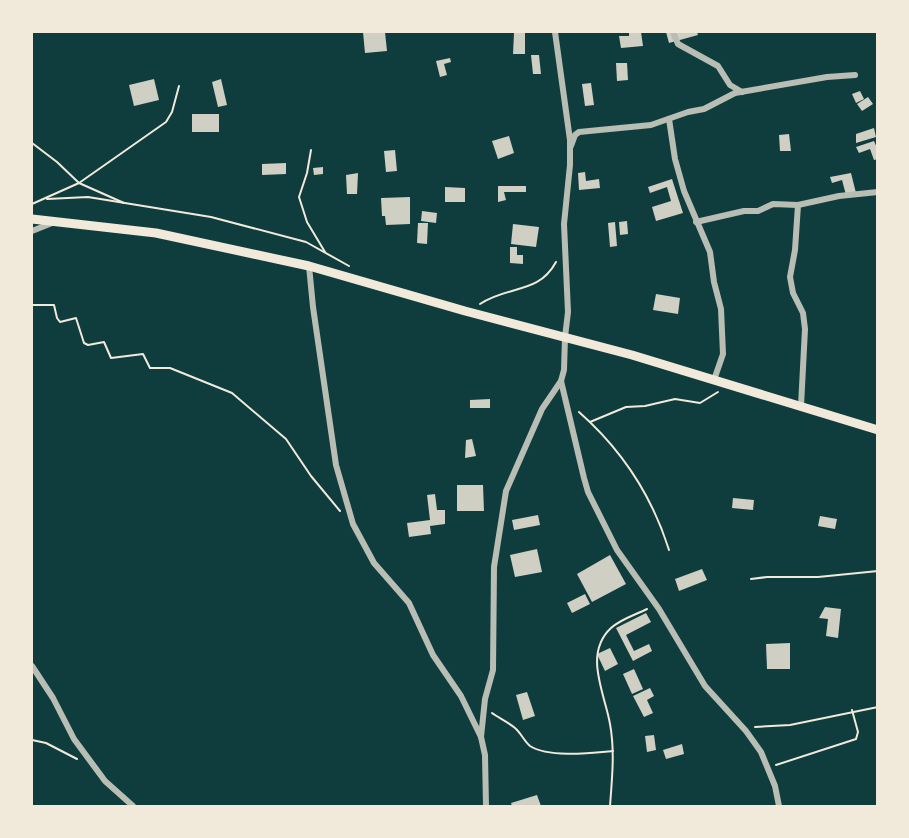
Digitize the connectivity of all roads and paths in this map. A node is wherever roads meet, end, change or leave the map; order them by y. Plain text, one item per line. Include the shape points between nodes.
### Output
1 (555, 32) edge
2 (673, 32) edge
3 (855, 75) dead end
4 (179, 86) dead end
5 (743, 92) junction
6 (669, 119) junction
7 (32, 143) edge
8 (570, 149) junction
9 (311, 150) dead end
10 (79, 183) junction
11 (878, 192) edge
12 (46, 199) junction
13 (32, 204) edge
14 (130, 205) junction
15 (798, 205) junction
16 (32, 219) edge
17 (55, 222) junction
18 (696, 222) junction
19 (32, 231) edge
20 (564, 246) junction
21 (325, 252) junction
22 (309, 266) junction
23 (349, 266) dead end
24 (32, 305) edge
25 (462, 310) junction
26 (565, 337) junction
27 (714, 380) junction
28 (561, 381) junction
29 (731, 385) junction
30 (565, 400) junction
31 (801, 406) junction
32 (590, 422) junction
33 (878, 430) edge
34 (344, 516) dead end
35 (669, 550) dead end
36 (878, 572) edge
37 (751, 579) dead end
38 (656, 605) junction
39 (32, 666) edge
40 (878, 707) edge
41 (484, 708) junction
42 (852, 710) junction
43 (743, 728) junction
44 (481, 737) junction
45 (32, 740) edge
46 (613, 751) junction
47 (79, 761) dead end
48 (767, 768) junction
49 (133, 807) edge
50 (486, 807) edge
51 (610, 807) edge
52 (779, 807) edge

1 - 8 street
2 - 5 street via 678,44 718,66 730,85
3 - 5 street
4 - 10 path via 166,122
5 - 6 street
6 - 8 street via 651,125 579,132
6 - 18 street via 675,159
7 - 10 path
8 - 20 street
9 - 21 path via 299,197 307,222
10 - 12 path
10 - 14 path
11 - 15 street
12 - 13 path
12 - 14 path via 88,197
14 - 21 path via 211,217 306,242
15 - 18 street via 773,204 758,211
15 - 31 street via 790,277 805,329
16 - 17 main road
17 - 19 street
17 - 22 main road via 156,233
18 - 27 street via 710,252 721,309 723,354
20 - 25 path via 544,279
20 - 26 street via 568,312
21 - 23 path
22 - 25 main road
22 - 44 street via 332,446 353,524 374,563 409,603 433,655 461,696
24 - 34 path via 54,305 60,322 76,318 84,343 104,342 111,358 143,354 150,368 170,368 232,393 286,439
25 - 26 main road
26 - 27 main road
26 - 28 street
27 - 29 main road
28 - 30 street
28 - 41 street via 542,409 506,491 494,567 492,670
29 - 31 main road
29 - 32 path via 700,403 675,399 626,407
30 - 32 path
30 - 38 street via 588,492 617,550
31 - 33 main road
32 - 35 path via 627,462
36 - 37 path
38 - 43 street via 705,686
38 - 46 path via 612,627 597,654
39 - 49 street via 74,740 105,781
40 - 42 path
41 - 44 street
41 - 46 path via 516,729 532,747 559,753
42 - 43 path via 790,725
42 - 48 path via 856,739
43 - 48 street via 761,752
44 - 50 street
45 - 47 path
46 - 51 path
48 - 52 street

